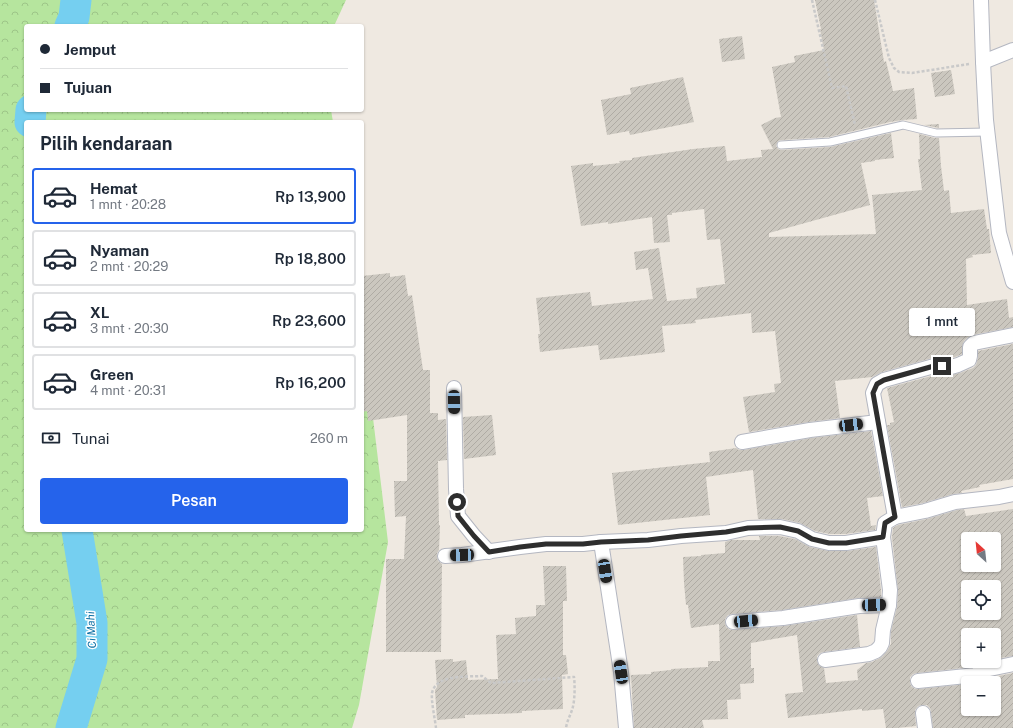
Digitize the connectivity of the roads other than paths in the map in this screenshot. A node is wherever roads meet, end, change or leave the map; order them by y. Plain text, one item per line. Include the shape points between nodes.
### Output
1 (982, 0) edge
2 (1013, 50) edge
3 (983, 62) junction
4 (987, 132) junction
5 (781, 144) dead end
6 (1013, 282) edge
7 (1013, 335) edge
8 (454, 388) dead end
9 (878, 422) junction
10 (742, 442) dead end
11 (1013, 494) edge
12 (895, 517) junction
13 (883, 537) junction
14 (601, 542) junction
15 (489, 552) junction
16 (445, 556) dead end
17 (889, 605) junction
18 (733, 622) dead end
19 (825, 660) dead end
20 (1013, 664) edge
21 (918, 681) dead end
22 (923, 713) dead end
23 (626, 728) edge
24 (925, 728) edge

1 - 3 street
2 - 3 street
3 - 4 street
4 - 5 lane via 936,133 903,125 830,142
4 - 6 street via 999,233
7 - 9 street via 974,342 970,347 969,360 958,365 934,366 877,384 873,393
8 - 15 street via 458,516
9 - 10 street
9 - 12 street
11 - 12 street via 955,502
12 - 13 street via 885,523
13 - 14 street via 829,543 780,527
13 - 17 street via 890,590
14 - 15 street via 546,544
14 - 23 street via 621,672
15 - 16 street
17 - 18 street via 859,606 783,618
17 - 19 street via 882,643 876,651
20 - 21 street via 980,671 976,675
22 - 24 street

